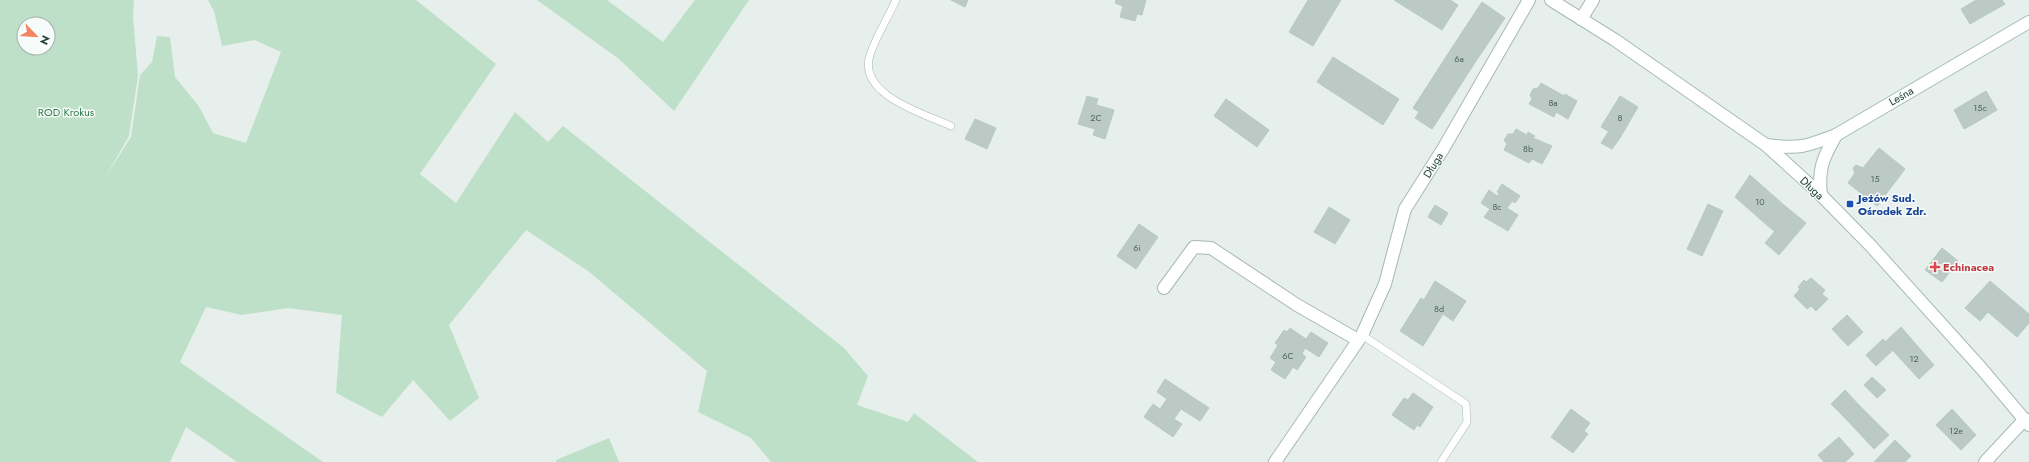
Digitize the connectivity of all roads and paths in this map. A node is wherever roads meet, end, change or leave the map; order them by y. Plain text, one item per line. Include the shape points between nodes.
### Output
1 (896, 0) edge
2 (1529, 0) edge
3 (1551, 0) edge
4 (1593, 0) edge
5 (1581, 19) junction
6 (2029, 22) edge
7 (951, 126) dead end
8 (1836, 134) junction
9 (1766, 145) junction
10 (1821, 195) junction
11 (1164, 288) dead end
12 (1360, 337) junction
13 (2027, 422) edge
14 (1275, 462) edge
15 (1441, 462) edge
16 (1985, 462) edge

1 - 7 lane via 869,56 873,84 891,99
2 - 12 street, Długa via 1444,149 1405,210 1385,284
3 - 5 street, Długa
4 - 5 street
5 - 9 street, Długa
6 - 8 street, Leśna
8 - 9 street, Leśna via 1811,145 1794,148
8 - 10 street via 1826,152 1819,175
9 - 10 street, Długa
10 - 13 street, Długa via 1971,356
11 - 12 street via 1194,247 1211,248 1297,305
12 - 14 street, Długa
12 - 15 lane via 1466,404 1467,422
13 - 16 street

